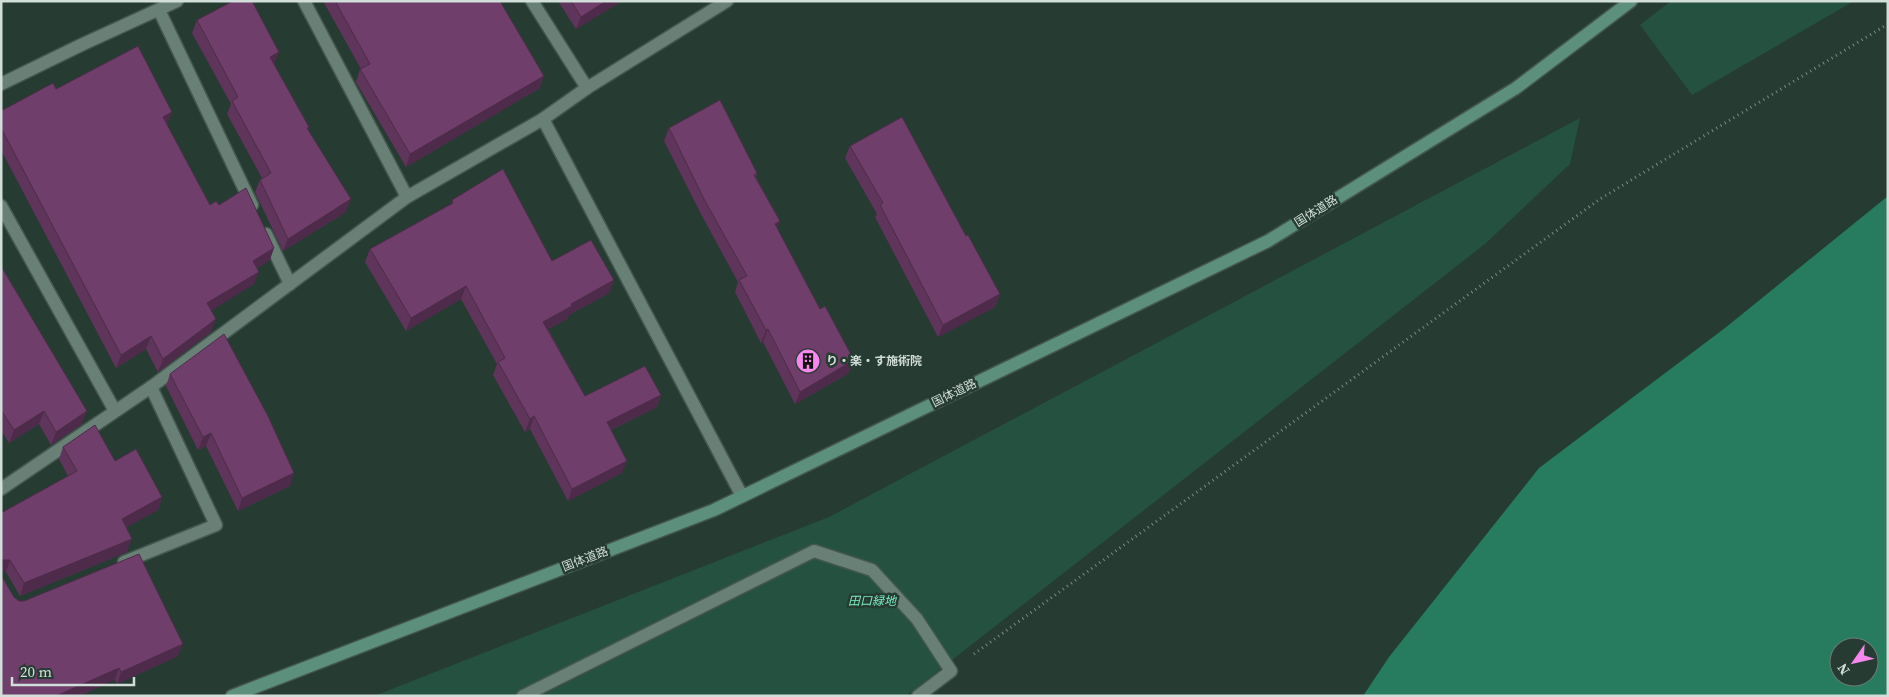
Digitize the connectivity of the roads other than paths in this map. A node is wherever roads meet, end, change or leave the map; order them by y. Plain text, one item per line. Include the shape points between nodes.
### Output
1 (177, 1) edge
2 (304, 1) edge
3 (532, 1) edge
4 (727, 1) edge
5 (1631, 1) edge
6 (159, 10) junction
7 (1, 84) edge
8 (587, 88) junction
9 (543, 119) junction
10 (407, 197) junction
11 (1, 206) edge
12 (290, 284) junction
13 (151, 387) junction
14 (115, 411) junction
15 (1, 489) edge
16 (742, 496) junction
17 (116, 565) edge
18 (232, 696) edge
19 (523, 696) edge
20 (918, 696) edge

1 - 6 street
2 - 10 street
3 - 8 street
4 - 8 street
5 - 16 street, 国体道路 via 1516,88 1268,240
6 - 7 street
6 - 12 street
8 - 9 street
9 - 10 street
9 - 16 street
10 - 12 street
11 - 14 street
12 - 13 street
13 - 14 street
13 - 17 street via 216,525
14 - 15 street
16 - 18 street, 国体道路
19 - 20 street via 814,551 872,570 917,619 952,671

